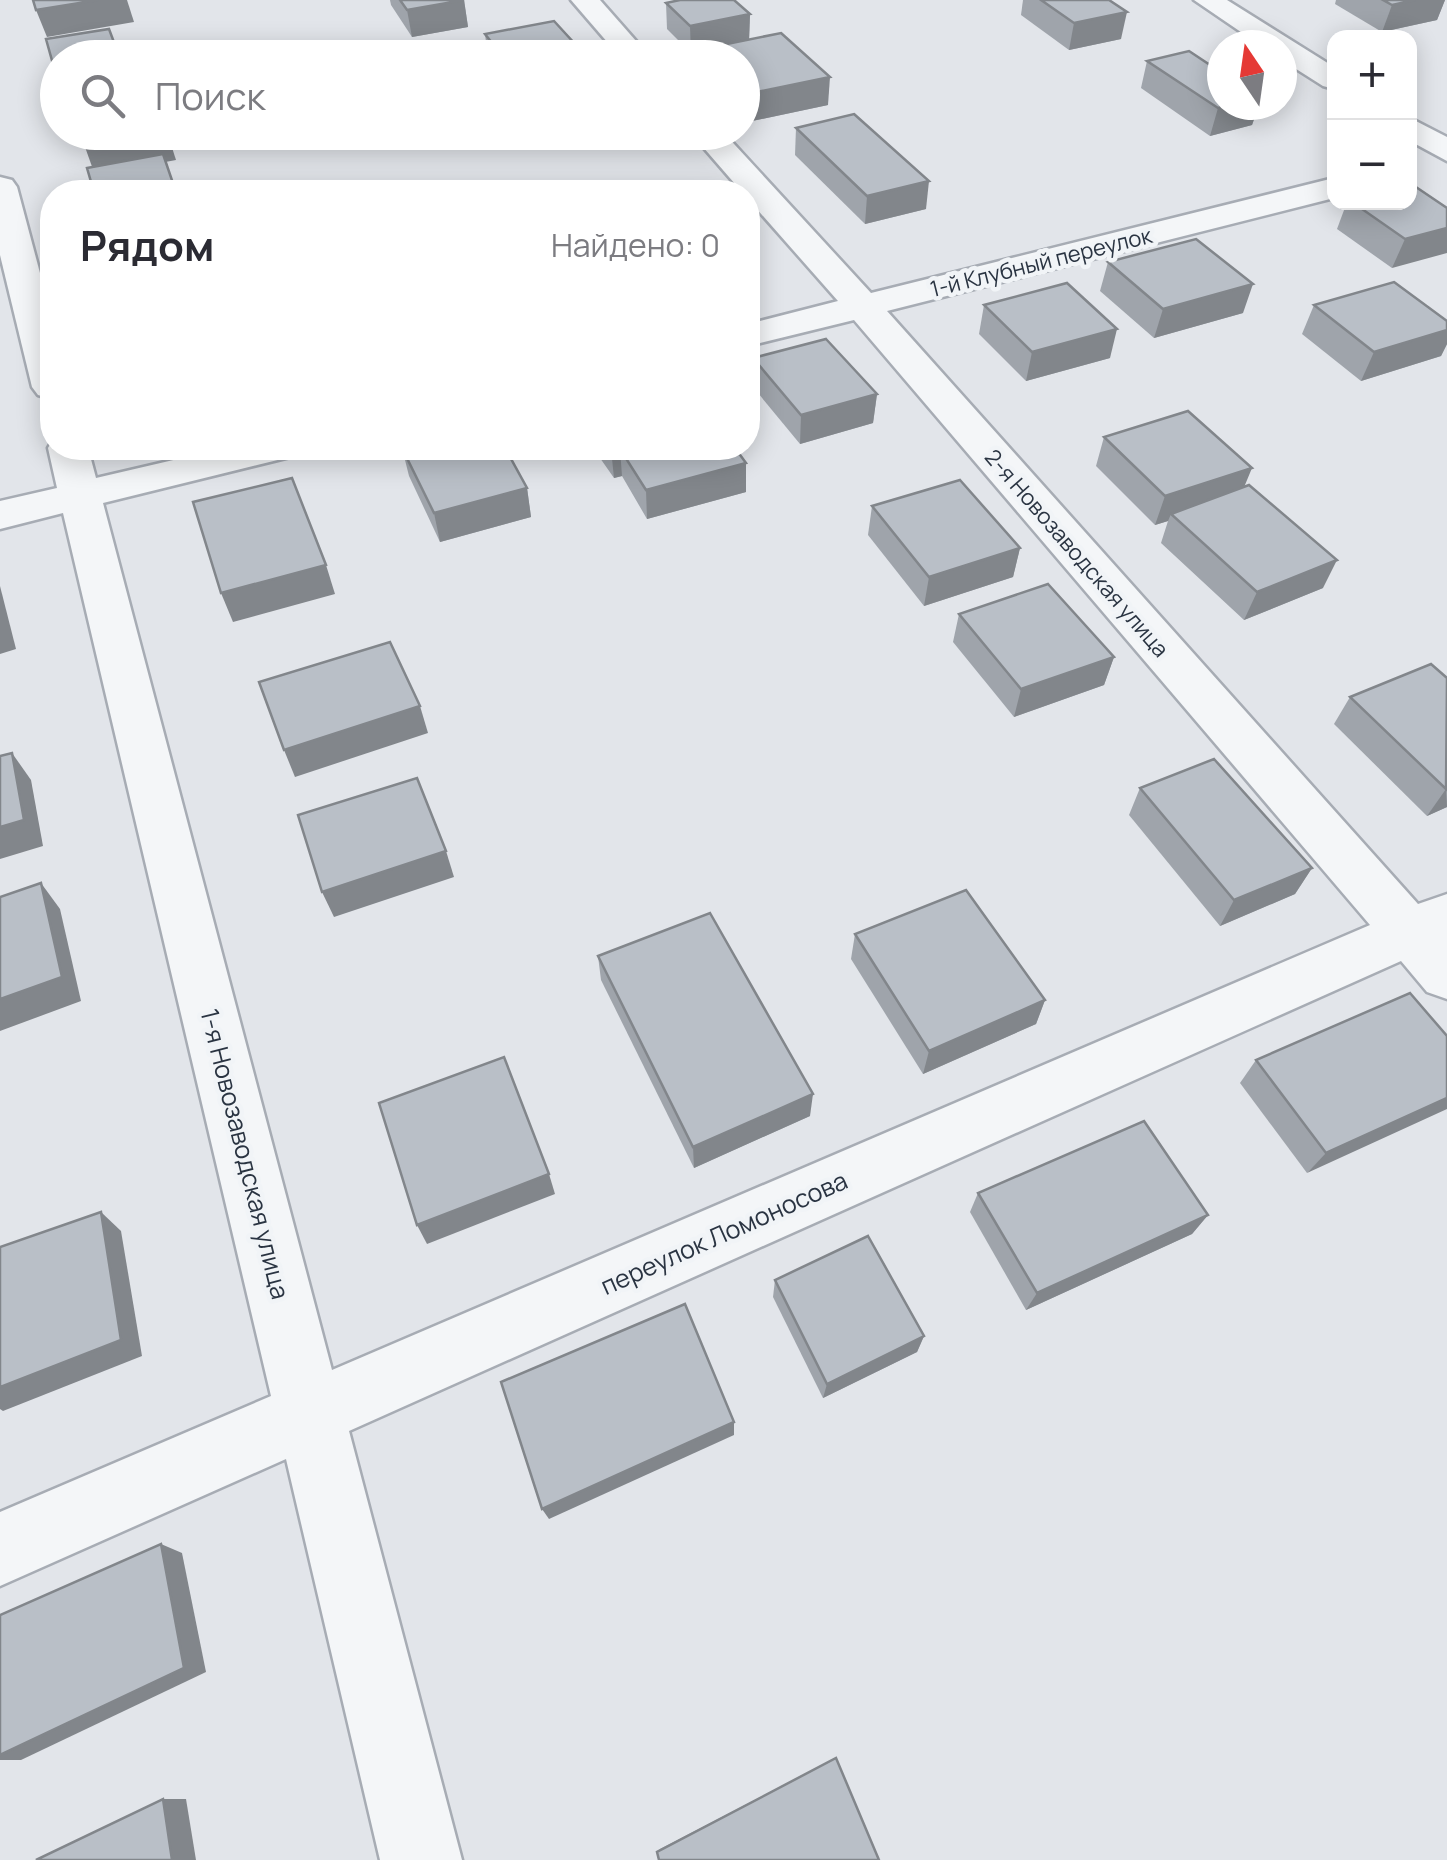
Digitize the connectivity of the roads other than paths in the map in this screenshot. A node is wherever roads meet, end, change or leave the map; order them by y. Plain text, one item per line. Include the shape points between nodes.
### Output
1 (585, 0) edge
2 (1208, 0) edge
3 (1256, 30) edge
4 (621, 40) edge
5 (1297, 56) edge
6 (1327, 76) edge
7 (1417, 132) edge
8 (721, 150) edge
9 (1447, 151) edge
10 (1447, 160) edge
11 (1417, 167) edge
12 (748, 180) edge
13 (0, 187) edge
14 (1327, 190) edge
15 (760, 193) edge
16 (863, 307) junction
17 (760, 332) edge
18 (40, 341) edge
19 (171, 460) edge
20 (75, 471) edge
21 (0, 514) edge
22 (1434, 941) edge
23 (310, 1415) junction
24 (0, 1550) edge
25 (421, 1860) edge

1 - 4 street
2 - 3 street
5 - 6 street
7 - 9 street
8 - 12 street, 2-я Новозаводская улица
10 - 11 street
13 - 18 street
14 - 16 street, 1-й Клубный переулок
15 - 16 street, 2-я Новозаводская улица
16 - 17 street, 1-й Клубный переулок
16 - 22 street, 2-я Новозаводская улица
19 - 20 street
20 - 21 street
20 - 23 street, 1-я Новозаводская улица
22 - 23 street, переулок Ломоносова
23 - 24 street, переулок Ломоносова
23 - 25 street, 1-я Новозаводская улица

